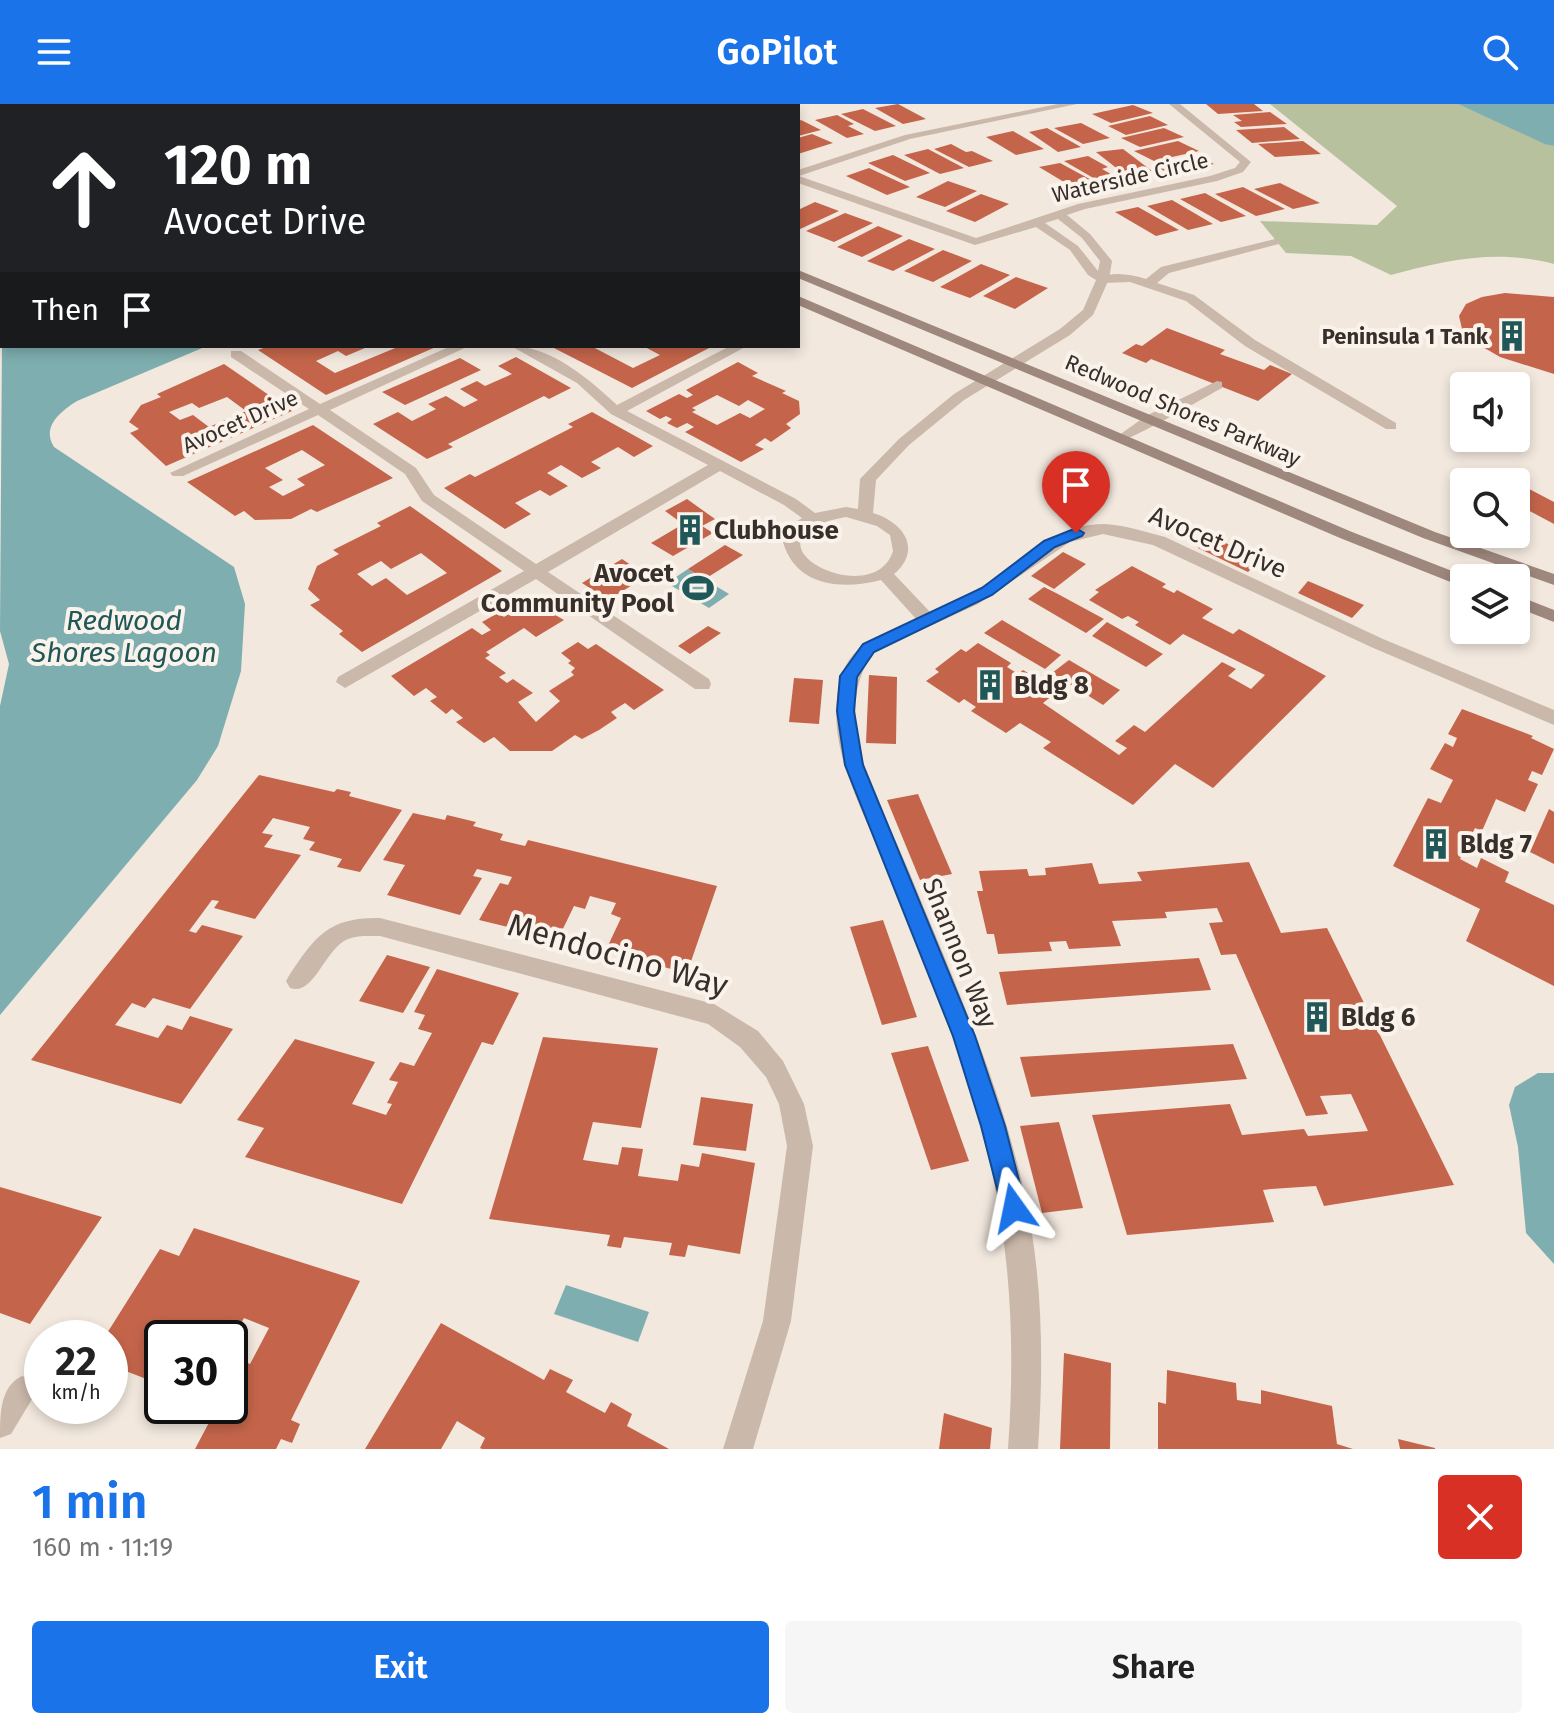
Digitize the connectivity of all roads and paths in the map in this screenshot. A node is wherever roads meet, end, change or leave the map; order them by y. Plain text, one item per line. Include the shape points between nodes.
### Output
1 (1072, 104) edge
2 (1174, 104) edge
3 (800, 175) edge
4 (800, 177) edge
5 (1058, 213) junction
6 (1036, 222) junction
7 (1275, 242) dead end
8 (800, 275) edge
9 (1103, 279) junction
10 (1149, 283) junction
11 (800, 301) edge
12 (457, 348) edge
13 (522, 348) edge
14 (736, 348) edge
15 (236, 354) dead end
16 (1012, 363) junction
17 (986, 379) junction
18 (1217, 385) dead end
19 (320, 409) junction
20 (616, 411) junction
21 (1151, 419) junction
22 (1391, 426) dead end
23 (1122, 438) junction
24 (718, 466) junction
25 (178, 473) dead end
26 (865, 514) junction
27 (812, 518) junction
28 (535, 570) junction
29 (884, 573) junction
30 (1450, 576) edge
31 (1554, 580) edge
32 (1530, 607) edge
33 (1554, 616) edge
34 (928, 621) junction
35 (345, 682) dead end
36 (702, 684) dead end
37 (1554, 718) edge
38 (298, 981) dead end
39 (22, 1391) dead end
40 (0, 1423) edge
41 (738, 1449) edge
42 (1023, 1449) edge

1 - 3 street via 908,137 847,154
2 - 5 street, Waterside Circle via 1246,162 1239,170
4 - 6 street, Waterside Circle via 975,242
5 - 6 street, Waterside Circle
5 - 9 street via 1098,249 1106,261
6 - 9 street via 1074,248
7 - 10 street via 1165,270
8 - 16 main road, Redwood Shores Parkway
9 - 10 street
9 - 16 street via 1089,312
10 - 22 street via 1190,298 1250,343
11 - 17 main road, Redwood Shores Parkway
12 - 19 street, Avocet Drive
13 - 20 street via 582,380
14 - 20 street
15 - 19 street, Avocet Drive
16 - 17 street
16 - 21 main road, Redwood Shores Parkway
17 - 23 main road, Redwood Shores Parkway
17 - 26 street via 904,442 868,479
18 - 21 street
19 - 25 street, Avocet Drive
19 - 28 street, Avocet Drive via 411,471 428,498
20 - 24 street
21 - 23 street
21 - 31 main road, Redwood Shores Parkway via 1429,535
23 - 30 main road, Redwood Shores Parkway
24 - 27 street
24 - 28 street
26 - 27 street
26 - 29 street via 881,521 900,541 896,564
27 - 29 street via 792,536 790,547 803,567 834,580
28 - 35 street
28 - 36 street, Avocet Drive
29 - 34 street
32 - 33 main road
34 - 37 street, Avocet Drive via 987,591 1066,536 1104,529 1140,534
34 - 42 street, Shannon Way via 868,648 857,660 849,676 847,736 854,765 964,1036 1009,1182 1029,1329
38 - 41 street, Mendocino Way via 336,932 353,926 380,927 714,1015 761,1048 791,1099 800,1146 777,1321
39 - 40 street

